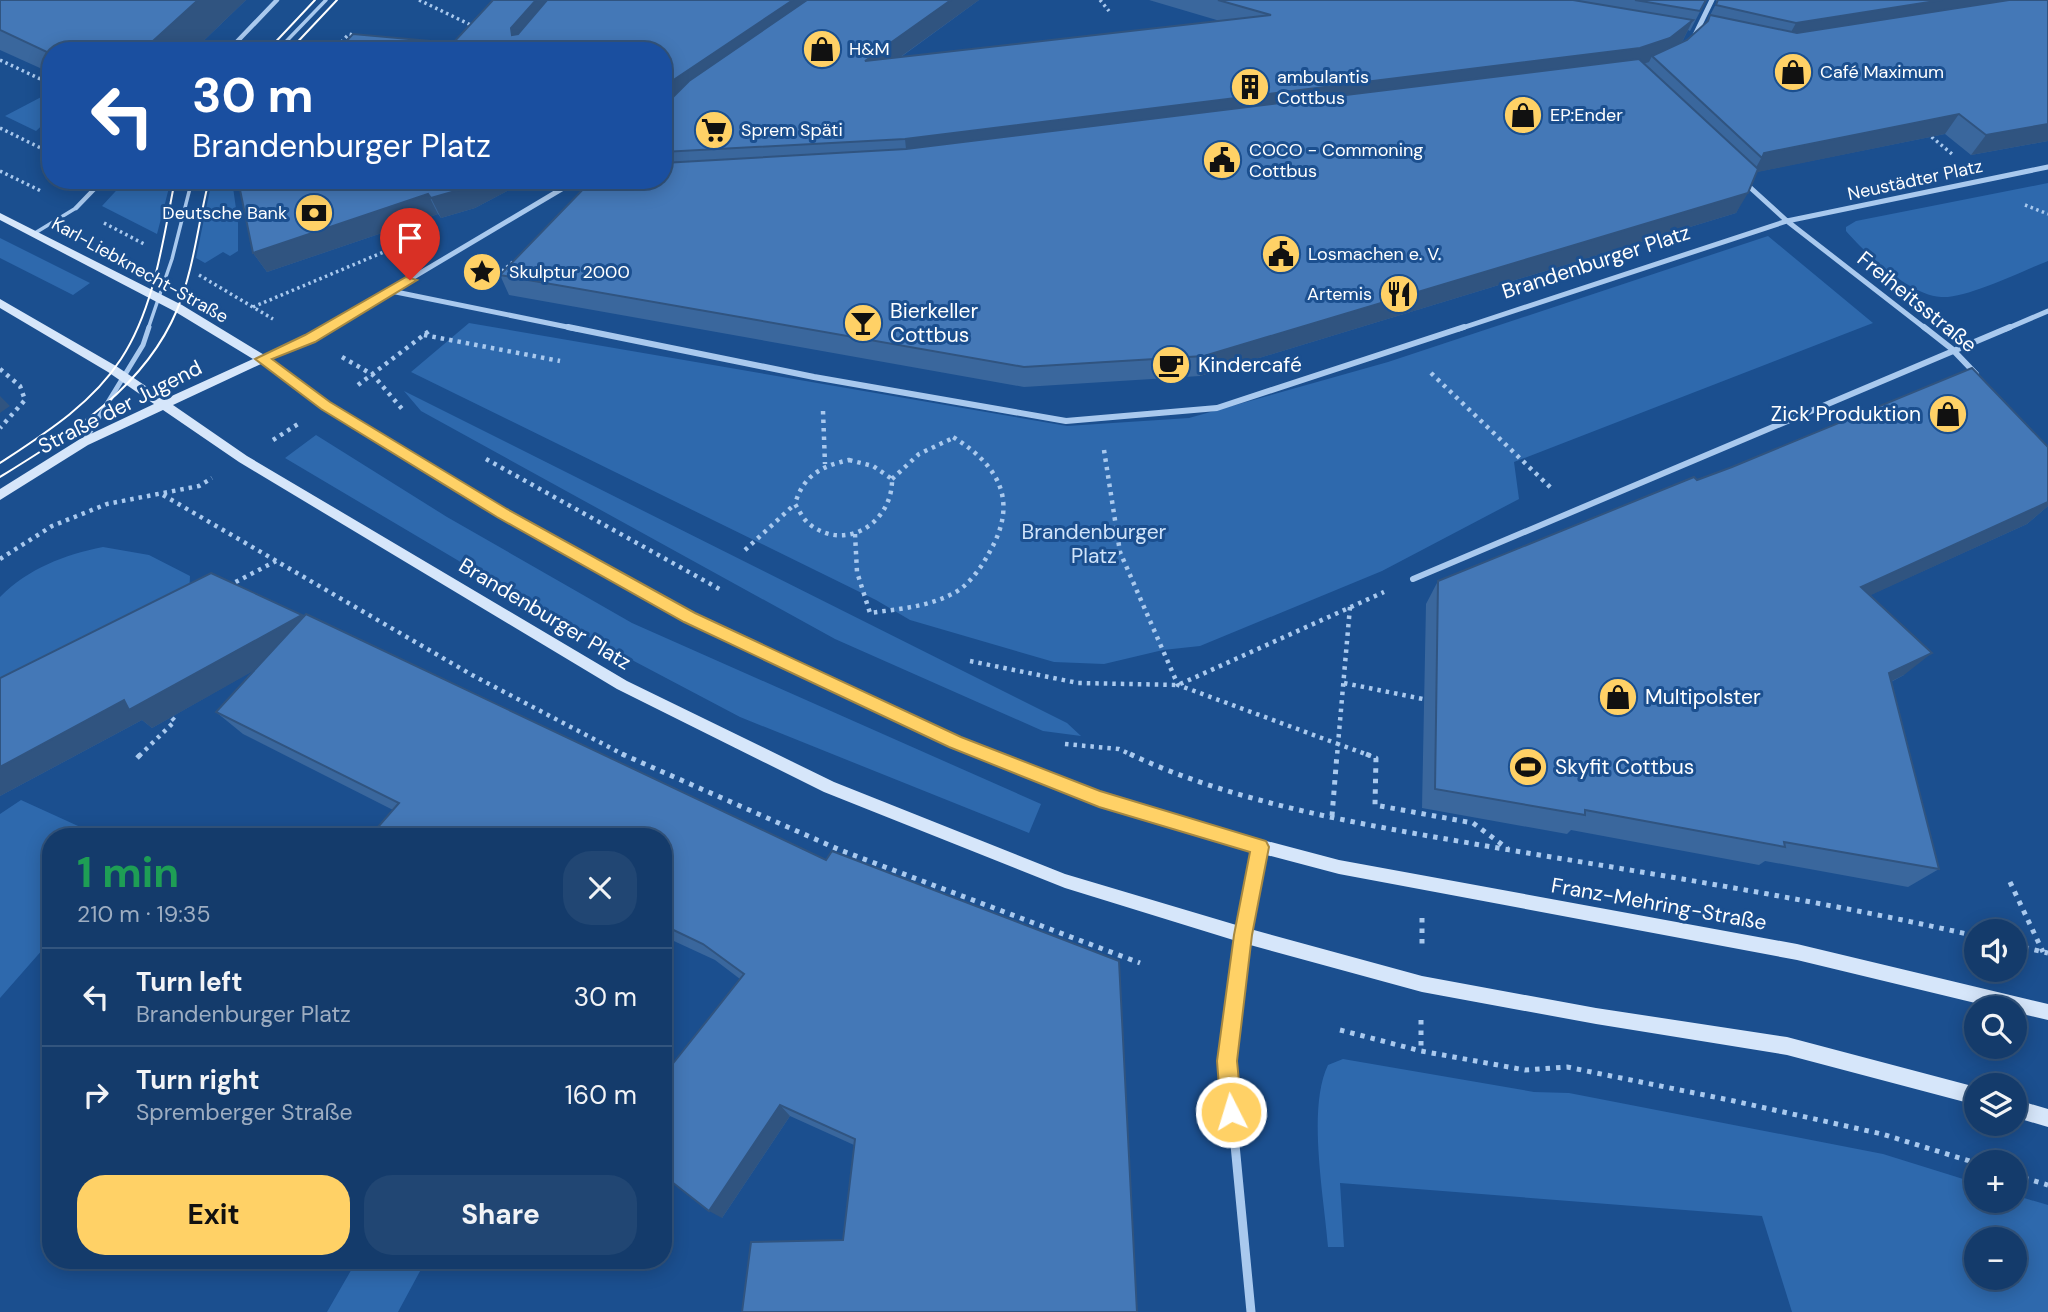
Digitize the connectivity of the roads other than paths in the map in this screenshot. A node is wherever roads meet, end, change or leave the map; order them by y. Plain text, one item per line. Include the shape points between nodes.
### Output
1 (277, 0) edge
2 (326, 0) edge
3 (1712, 0) edge
4 (1699, 30) junction
5 (1711, 32) edge
6 (1681, 35) edge
7 (1695, 37) junction
8 (237, 42) edge
9 (286, 42) edge
10 (1688, 46) edge
11 (2048, 167) edge
12 (1735, 172) edge
13 (94, 189) edge
14 (190, 189) edge
15 (561, 189) edge
16 (76, 208) joint
17 (0, 216) edge
18 (1787, 220) junction
19 (35, 233) junction
20 (391, 291) junction
21 (159, 299) junction
22 (0, 303) edge
23 (2048, 311) edge
24 (1952, 349) junction
25 (262, 359) junction
26 (122, 376) junction
27 (1981, 379) edge
28 (162, 403) junction
29 (83, 442) junction
30 (0, 495) edge
31 (1413, 579) road end
32 (1260, 847) junction
33 (1243, 935) junction
34 (2048, 1012) edge
35 (1964, 1093) edge
36 (2027, 1112) edge
37 (2048, 1118) edge
38 (1251, 1312) edge

1 - 8 street
2 - 9 lane
3 - 4 street
4 - 5 street
4 - 7 street
6 - 7 street
7 - 10 street
11 - 18 street, Neustädter Platz
12 - 18 street, Freiheitsstraße
13 - 16 street
14 - 21 lane
15 - 20 street
16 - 19 lane
17 - 19 main road, Karl-Liebknecht-Straße
18 - 20 street, Brandenburger Platz via 1217,408 1066,421
18 - 24 street, Freiheitsstraße
19 - 21 main road, Karl-Liebknecht-Straße
20 - 25 street via 310,338
21 - 25 main road, Karl-Liebknecht-Straße
21 - 26 lane via 143,345
22 - 26 main road
23 - 24 street
24 - 27 street, Freiheitsstraße
24 - 31 street
25 - 28 main road, Straße der Jugend
25 - 32 main road via 326,405 502,513 689,617 955,742 1099,799
26 - 28 main road
26 - 29 lane
28 - 29 main road, Straße der Jugend
28 - 33 main road, Brandenburger Platz via 243,458 622,685 829,787 1065,881
29 - 30 main road, Straße der Jugend
32 - 33 street
32 - 34 main road, Franz-Mehring-Straße via 1339,867 1797,952
33 - 35 main road via 1422,984 1787,1046
33 - 38 street via 1227,1061
36 - 37 main road

